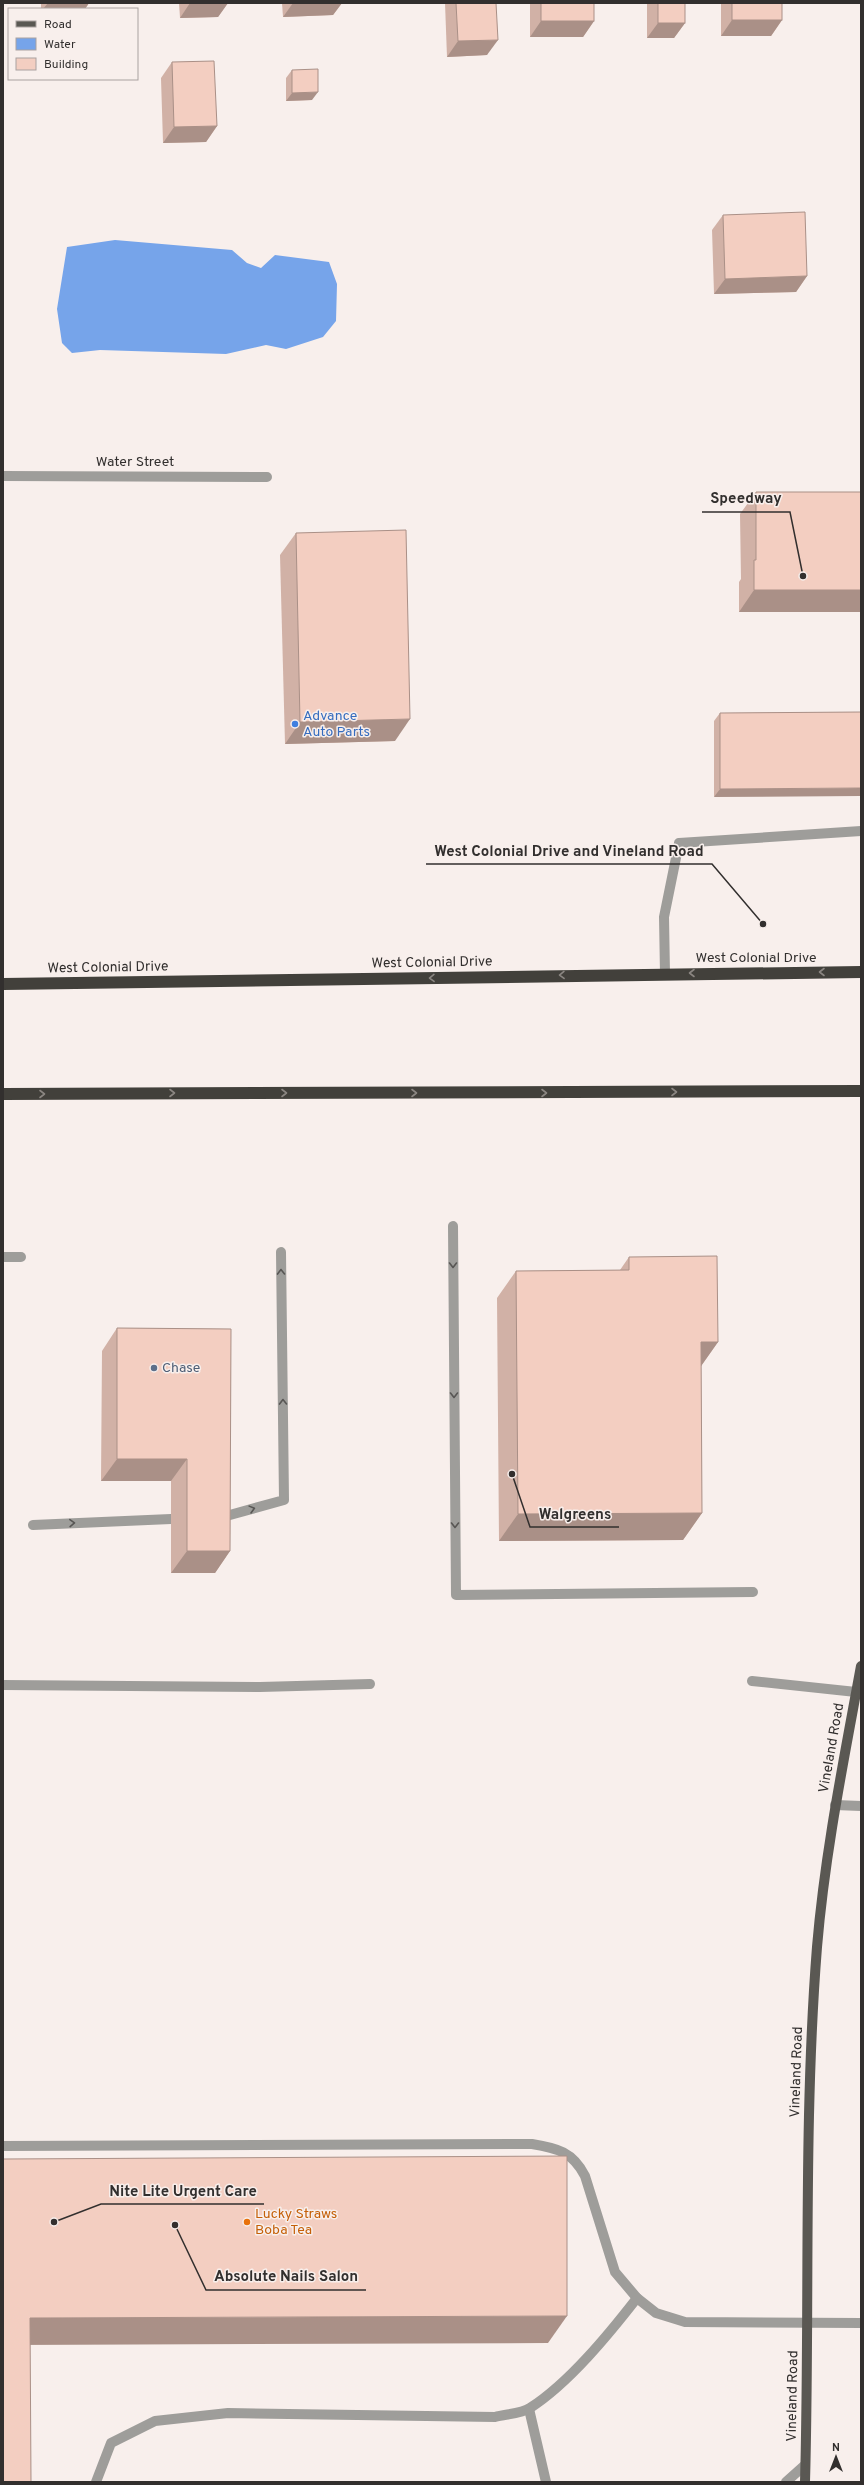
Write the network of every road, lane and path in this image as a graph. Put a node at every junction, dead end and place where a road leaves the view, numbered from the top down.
1 (3, 476) edge
2 (267, 477) dead end
3 (861, 831) edge
4 (861, 972) edge
5 (665, 974) junction
6 (3, 984) edge
7 (45, 984) junction
8 (3, 989) edge
9 (861, 1091) edge
10 (3, 1094) edge
11 (453, 1226) dead end
12 (281, 1252) dead end
13 (3, 1257) edge
14 (21, 1257) dead end
15 (171, 1519) dead end
16 (215, 1519) edge
17 (33, 1525) dead end
18 (753, 1592) dead end
19 (861, 1666) edge
20 (752, 1681) dead end
21 (370, 1684) dead end
22 (3, 1685) edge
23 (856, 1692) junction
24 (835, 1804) junction
25 (861, 1806) edge
26 (3, 2146) edge
27 (637, 2298) junction
28 (861, 2323) edge
29 (808, 2324) junction
30 (529, 2409) junction
31 (806, 2465) junction
32 (96, 2482) edge
33 (546, 2482) edge
34 (786, 2482) edge
35 (805, 2482) edge

1 - 2 street, Water Street
3 - 5 street
4 -> 5 highway, West Colonial Drive
5 -> 7 highway, West Colonial Drive
6 - 7 highway, West Colonial Drive
7 - 8 highway
10 -> 9 highway
11 -> 18 street
16 -> 12 street
13 - 14 street
17 -> 15 street
19 - 23 main road, Vineland Road
20 - 23 street
21 - 22 street
23 - 24 main road, Vineland Road
24 - 25 street
24 - 29 main road, Vineland Road
26 - 27 street
27 - 29 street
27 - 30 street
28 - 29 street
29 - 31 main road, Vineland Road
30 - 32 street
30 - 33 street
31 - 34 street
31 - 35 main road, Vineland Road

